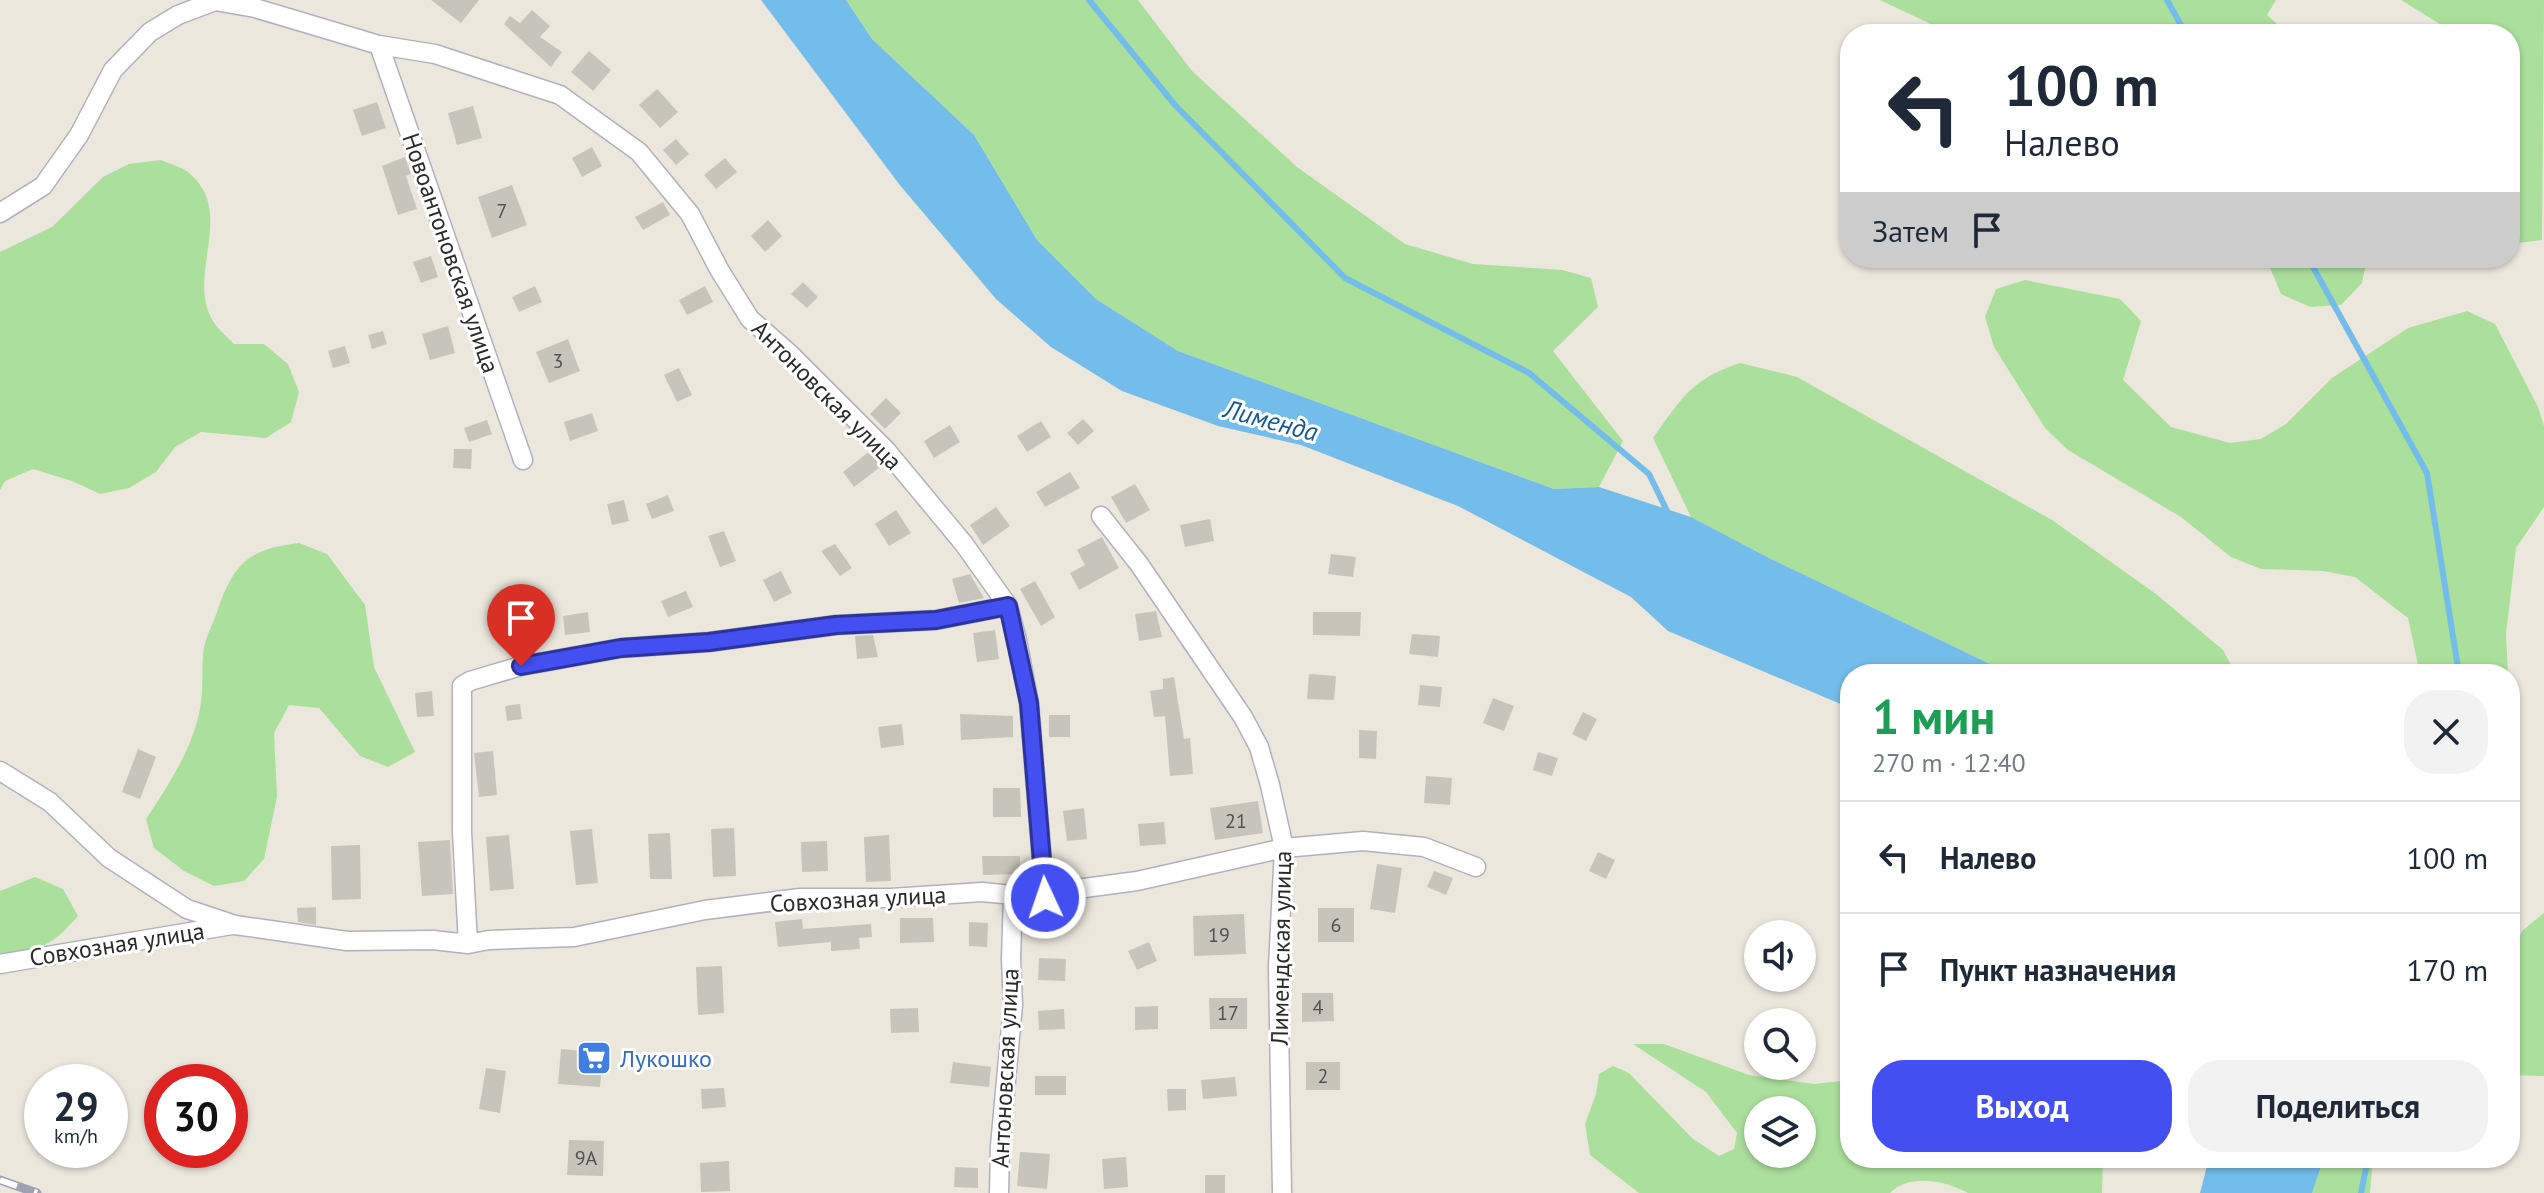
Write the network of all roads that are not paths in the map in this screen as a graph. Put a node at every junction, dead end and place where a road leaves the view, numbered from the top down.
1 (215, 0) edge
2 (379, 45) junction
3 (0, 213) edge
4 (523, 460) dead end
5 (1101, 516) dead end
6 (1008, 606) junction
7 (0, 771) edge
8 (1284, 848) junction
9 (1476, 867) dead end
10 (1013, 896) junction
11 (1045, 898) junction
12 (235, 925) junction
13 (468, 944) junction
14 (0, 964) edge
15 (999, 1193) edge
16 (1282, 1193) edge

1 - 2 street, Антоновская улица
1 - 3 street
2 - 4 street, Новоантоновская улица
2 - 6 street, Антоновская улица
5 - 8 street, Лимендская улица
6 - 11 street, Антоновская улица
6 - 13 street
7 - 12 street, Совхозная улица
8 - 9 street, Совхозная улица
8 - 11 street, Совхозная улица
8 - 16 street, Лимендская улица
10 - 11 street, Совхозная улица
10 - 13 street, Совхозная улица
10 - 15 street, Антоновская улица
12 - 13 street, Совхозная улица
12 - 14 street, Совхозная улица

